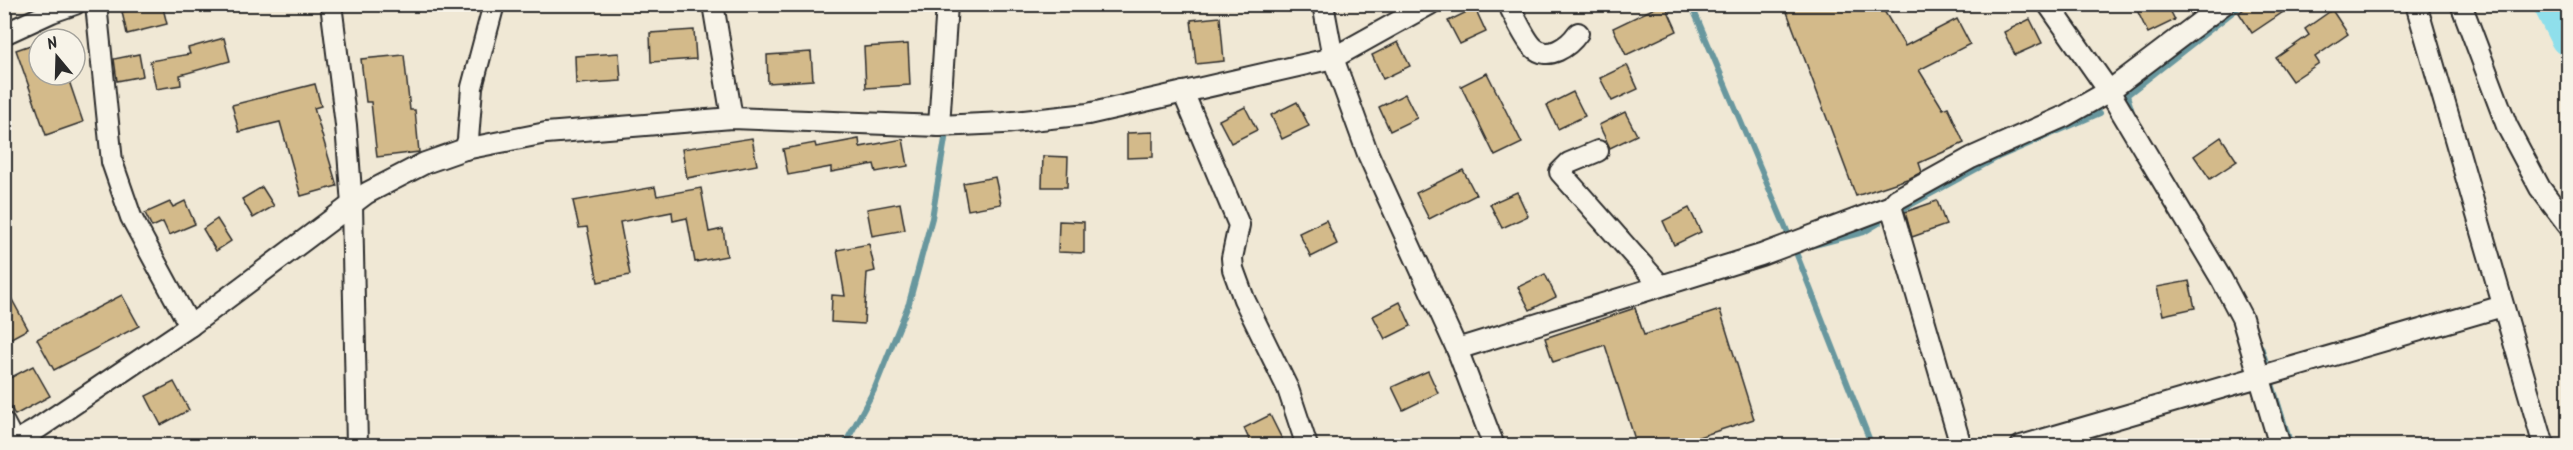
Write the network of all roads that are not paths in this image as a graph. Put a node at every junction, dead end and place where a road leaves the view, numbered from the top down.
1 (75, 4) edge
2 (96, 4) edge
3 (331, 4) edge
4 (494, 4) edge
5 (712, 4) edge
6 (947, 4) edge
7 (1323, 4) edge
8 (1430, 4) edge
9 (1508, 4) edge
10 (2048, 4) edge
11 (2224, 4) edge
12 (2416, 4) edge
13 (2460, 4) edge
14 (1578, 33) dead end
15 (4, 34) edge
16 (1333, 58) junction
17 (2109, 91) junction
18 (1183, 92) junction
19 (732, 118) junction
20 (939, 126) junction
21 (465, 149) junction
22 (1598, 151) dead end
23 (352, 205) junction
24 (1890, 206) junction
25 (2568, 225) edge
26 (1660, 285) junction
27 (2503, 306) junction
28 (190, 326) junction
29 (1457, 349) junction
30 (2259, 376) junction
31 (4, 423) edge
32 (13, 444) edge
33 (357, 446) edge
34 (1307, 446) edge
35 (1494, 446) edge
36 (1961, 446) edge
37 (2021, 446) edge
38 (2280, 446) edge
39 (2544, 446) edge

1 - 15 street
2 - 28 street
3 - 23 street
4 - 21 street
5 - 19 street
6 - 20 street
7 - 16 street
8 - 16 street
9 - 14 street
10 - 17 street
11 - 17 street
12 - 27 street
13 - 25 street
16 - 18 street
16 - 29 street
17 - 24 street
17 - 30 street
18 - 20 street
18 - 34 street
19 - 20 street
19 - 21 street
21 - 23 street
22 - 26 street
23 - 28 street
23 - 33 street
24 - 26 street
24 - 36 street
26 - 29 street
27 - 30 street
27 - 39 street
28 - 32 street
29 - 35 street
30 - 37 street
30 - 38 street
31 - 32 street

